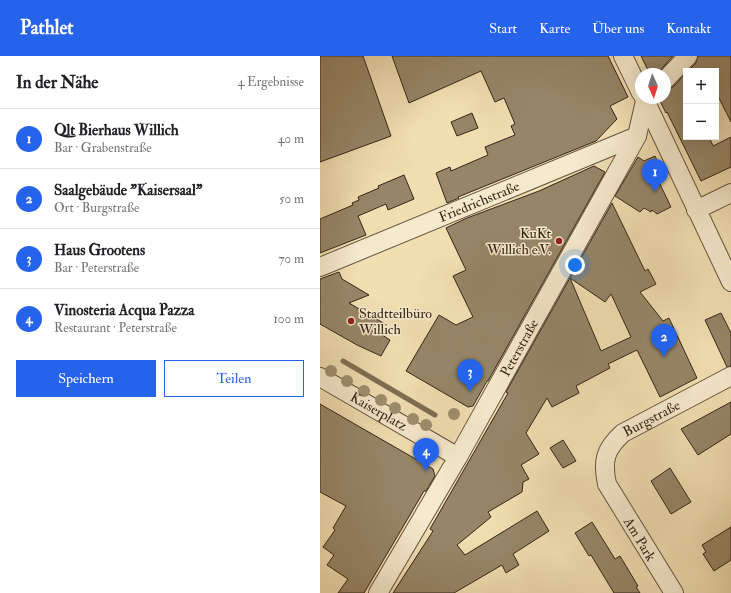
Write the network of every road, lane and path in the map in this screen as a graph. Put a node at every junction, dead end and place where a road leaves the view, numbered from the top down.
1 (623, 56) edge
2 (688, 56) edge
3 (671, 74) edge
4 (635, 79) edge
5 (643, 104) edge
6 (647, 104) edge
7 (637, 136) junction
8 (731, 193) edge
9 (696, 210) junction
10 (320, 267) edge
11 (731, 282) edge
12 (731, 376) edge
13 (320, 377) edge
14 (458, 457) junction
15 (607, 484) joint
16 (378, 593) edge
17 (674, 593) edge

1 - 4 street
2 - 3 street
5 - 7 street, Peterstraße
6 - 9 street
7 - 10 street, Friedrichstraße
7 - 14 street, Peterstraße
8 - 9 street
9 - 11 street
12 - 15 street, Burgstraße
13 - 14 street, Kaiserplatz
14 - 16 street, Peterstraße
15 - 17 street, Am Park

